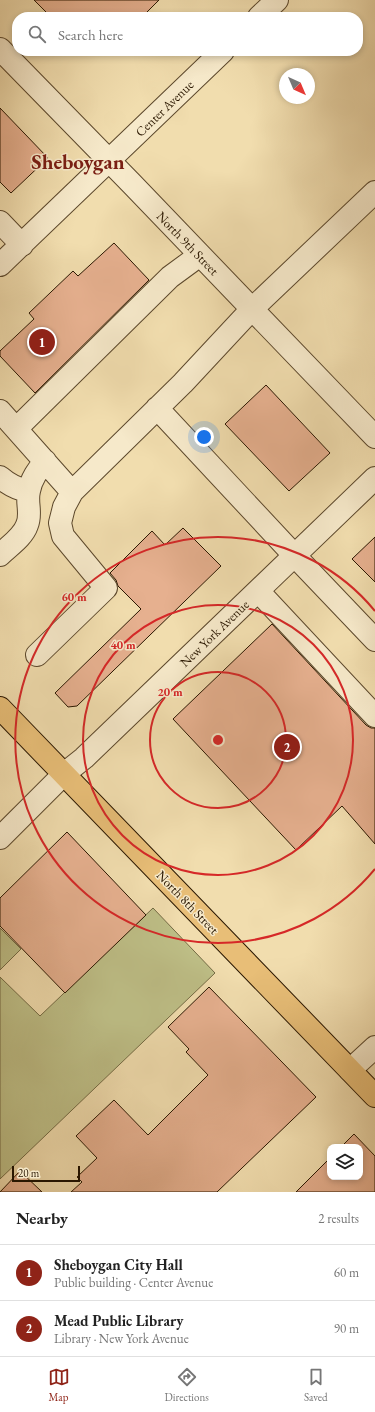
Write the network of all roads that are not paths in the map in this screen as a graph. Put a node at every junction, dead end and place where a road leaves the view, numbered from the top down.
1 (277, 0) edge
2 (264, 12) edge
3 (0, 49) edge
4 (218, 56) edge
5 (109, 160) junction
6 (375, 192) edge
7 (0, 222) edge
8 (22, 245) junction
9 (200, 255) junction
10 (0, 266) edge
11 (252, 310) junction
12 (157, 408) junction
13 (0, 411) edge
14 (16, 428) junction
15 (375, 437) edge
16 (45, 461) junction
17 (0, 477) edge
18 (375, 478) edge
19 (28, 491) junction
20 (72, 492) junction
21 (0, 555) edge
22 (294, 556) junction
23 (258, 591) junction
24 (375, 640) edge
25 (37, 655) dead end
26 (0, 708) edge
27 (375, 716) edge
28 (64, 774) junction
29 (0, 838) edge
30 (375, 1046) edge
31 (350, 1070) junction
32 (375, 1096) edge

1 - 2 street
3 - 5 street, North 9th Street
4 - 5 street, Center Avenue
5 - 8 street, Center Avenue
5 - 9 street, North 9th Street
6 - 11 street
7 - 8 street
8 - 10 street, Center Avenue
9 - 11 street, North 9th Street
9 - 14 street
11 - 12 street
11 - 15 street, North 9th Street
12 - 20 street
12 - 22 street
13 - 14 street
14 - 16 street
16 - 19 street
16 - 20 street
17 - 19 street
18 - 22 street, New York Avenue
19 - 21 street
20 - 25 street
22 - 23 street, New York Avenue
22 - 24 street
23 - 27 street
23 - 28 street, New York Avenue
26 - 28 main road, North 8th Street
28 - 29 street, New York Avenue
28 - 31 main road, North 8th Street
30 - 31 street
31 - 32 main road, North 8th Street

